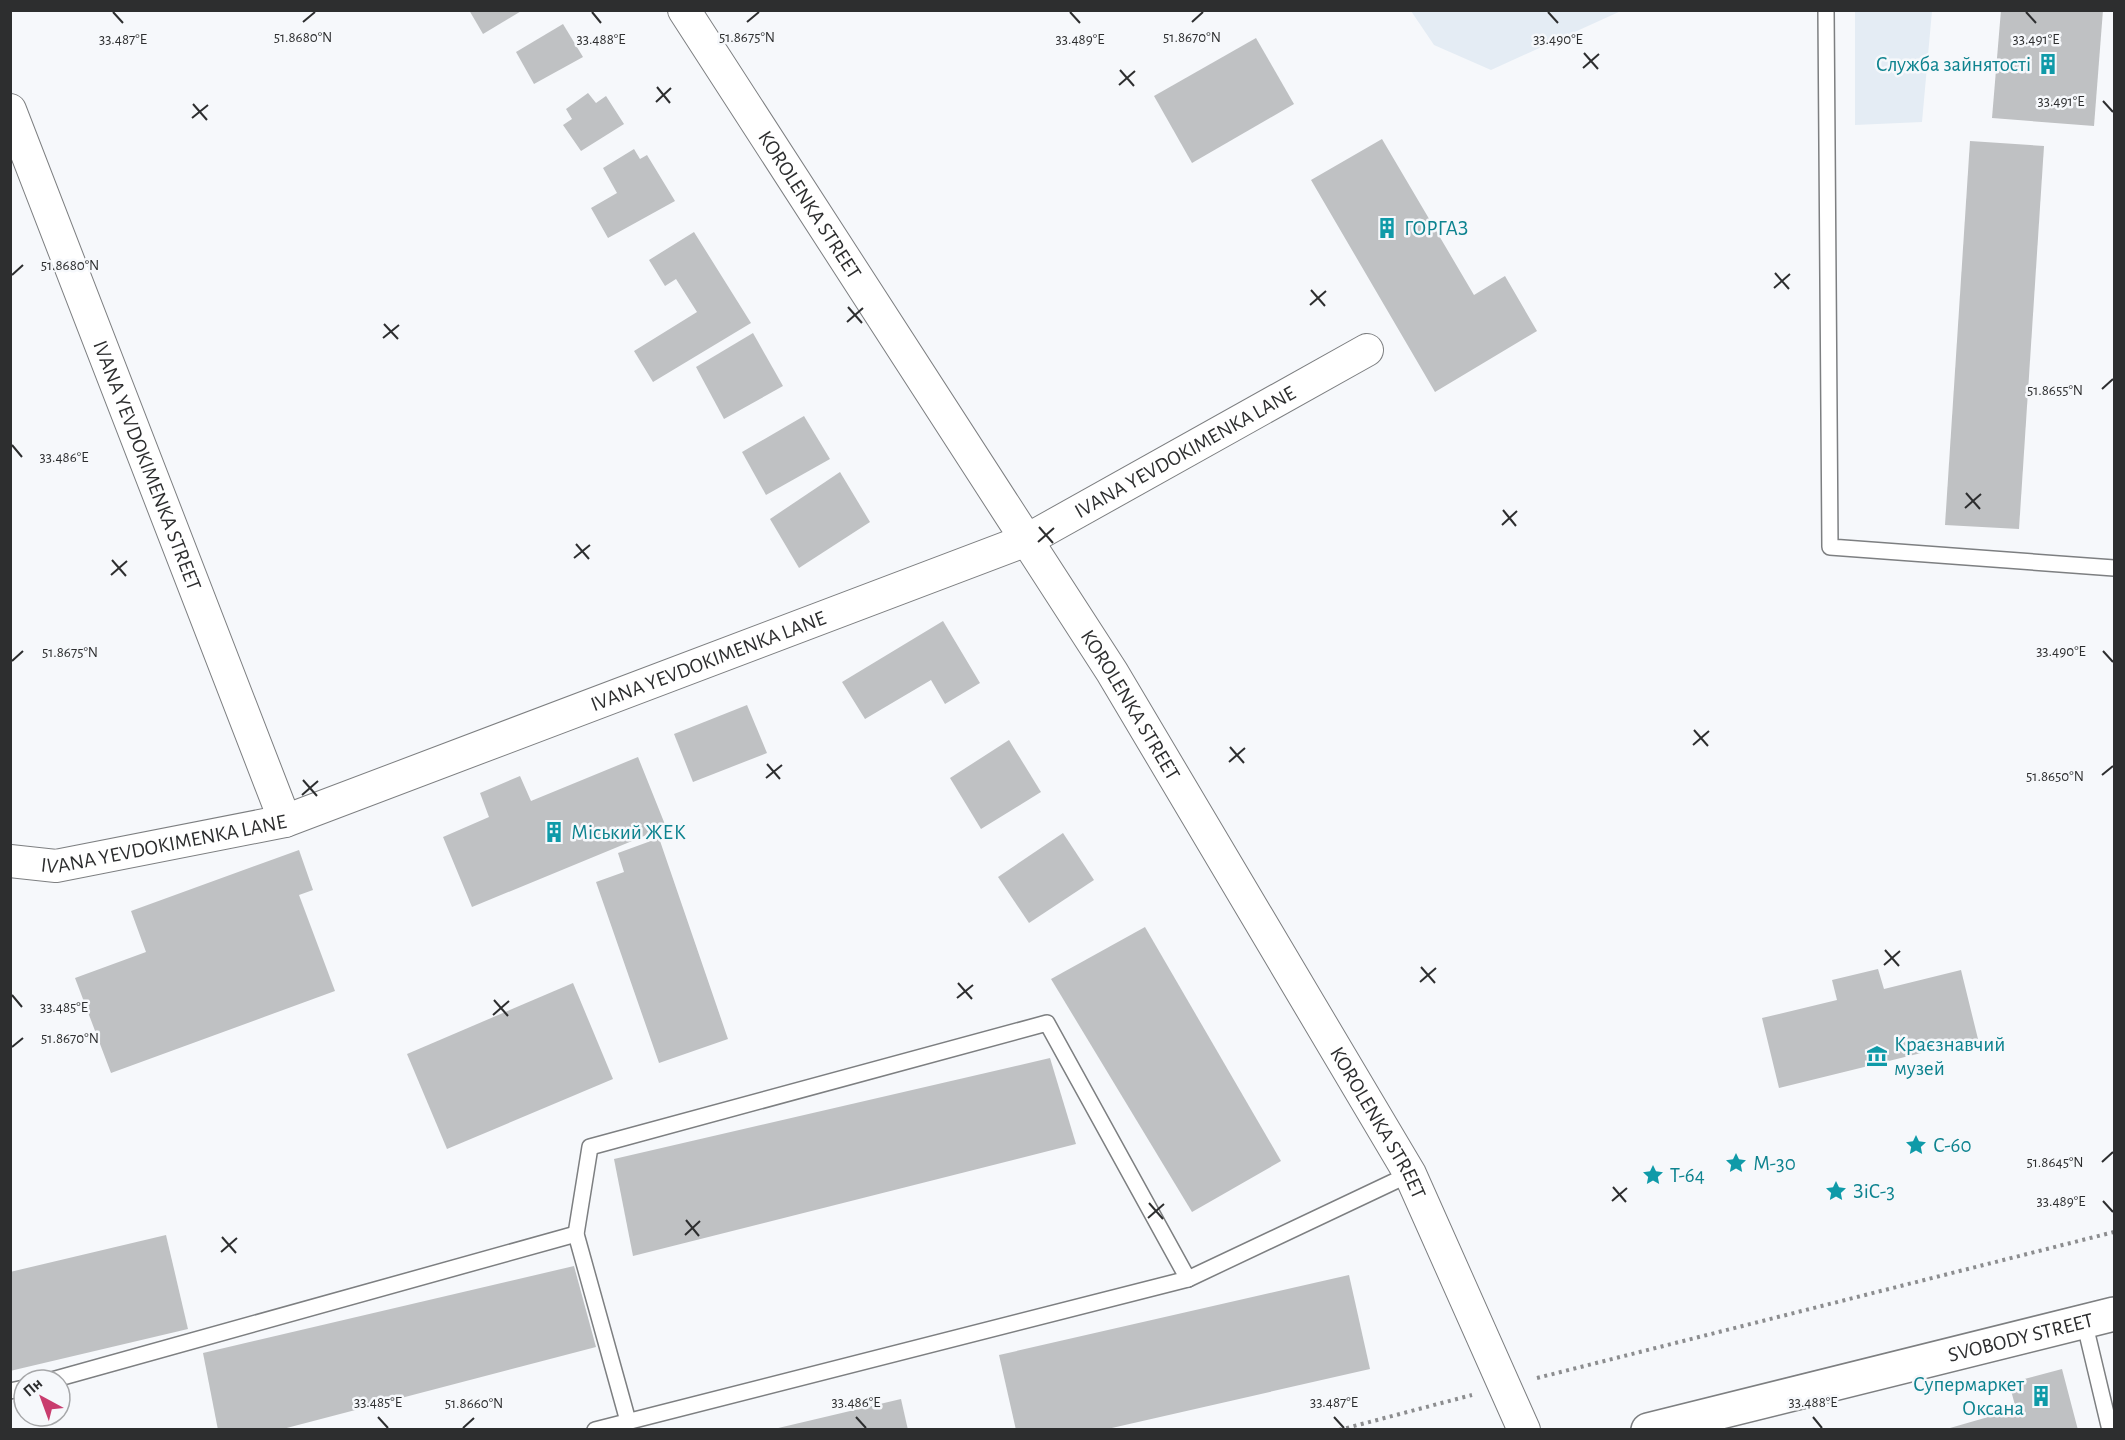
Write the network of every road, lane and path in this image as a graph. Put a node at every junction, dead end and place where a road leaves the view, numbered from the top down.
1 (684, 10) edge
2 (1826, 10) edge
3 (10, 110) edge
4 (1367, 350) dead end
5 (1027, 540) junction
6 (2115, 568) edge
7 (285, 821) junction
8 (10, 861) edge
9 (1410, 1174) junction
10 (2115, 1233) edge
11 (576, 1234) junction
12 (1188, 1279) junction
13 (2099, 1318) edge
14 (72, 1374) edge
15 (1504, 1387) junction
16 (1727, 1420) edge
17 (628, 1421) junction
18 (595, 1430) edge
19 (1339, 1430) edge
20 (1524, 1430) edge
21 (1648, 1430) edge
22 (2110, 1430) edge

1 - 5 street, KOROLENKA STREET
2 - 6 lane
3 - 7 street, IVANA YEVDOKIMENKA STREET
4 - 5 street, IVANA YEVDOKIMENKA LANE
5 - 7 street, IVANA YEVDOKIMENKA LANE
5 - 9 street, KOROLENKA STREET
7 - 8 street, IVANA YEVDOKIMENKA LANE
9 - 12 lane
9 - 15 street, KOROLENKA STREET
10 - 15 path
11 - 12 lane
11 - 14 lane
11 - 17 lane
12 - 17 lane
13 - 16 main road, SVOBODY STREET
13 - 22 lane
15 - 19 path
15 - 20 street, KOROLENKA STREET
16 - 21 main road, SVOBODY STREET
17 - 18 lane

